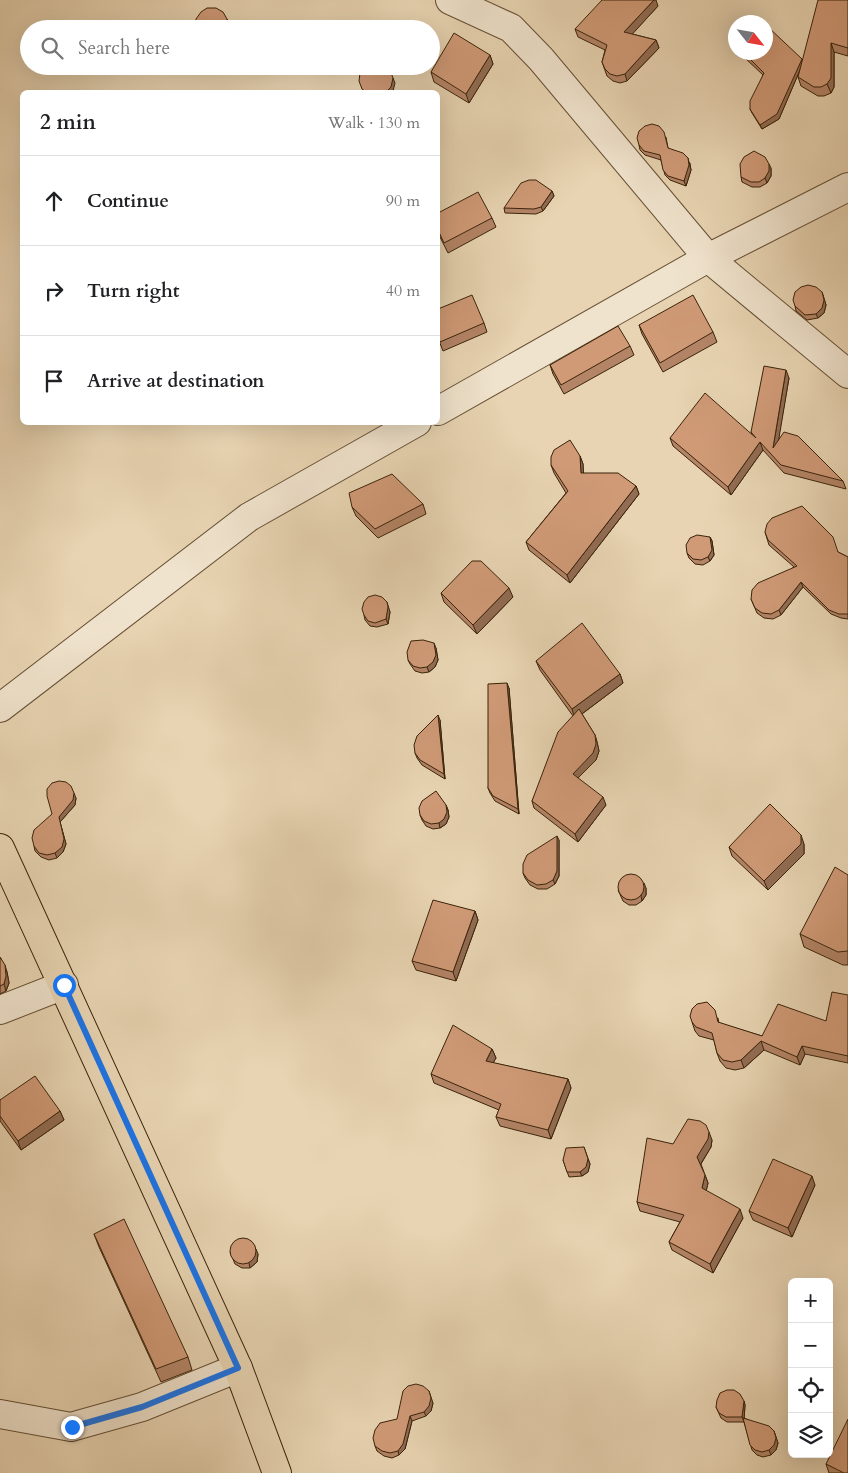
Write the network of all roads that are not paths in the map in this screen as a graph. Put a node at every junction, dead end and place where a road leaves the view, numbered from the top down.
1 (450, 0) edge
2 (848, 187) edge
3 (708, 258) junction
4 (848, 374) edge
5 (440, 410) edge
6 (412, 425) edge
7 (0, 708) edge
8 (0, 848) edge
9 (64, 985) junction
10 (0, 1010) edge
11 (238, 1368) junction
12 (0, 1414) edge
13 (277, 1473) edge

1 - 3 street
2 - 3 street
3 - 4 street
3 - 5 street
6 - 7 street
8 - 9 main road
9 - 10 street
9 - 11 main road
11 - 12 street
11 - 13 main road

